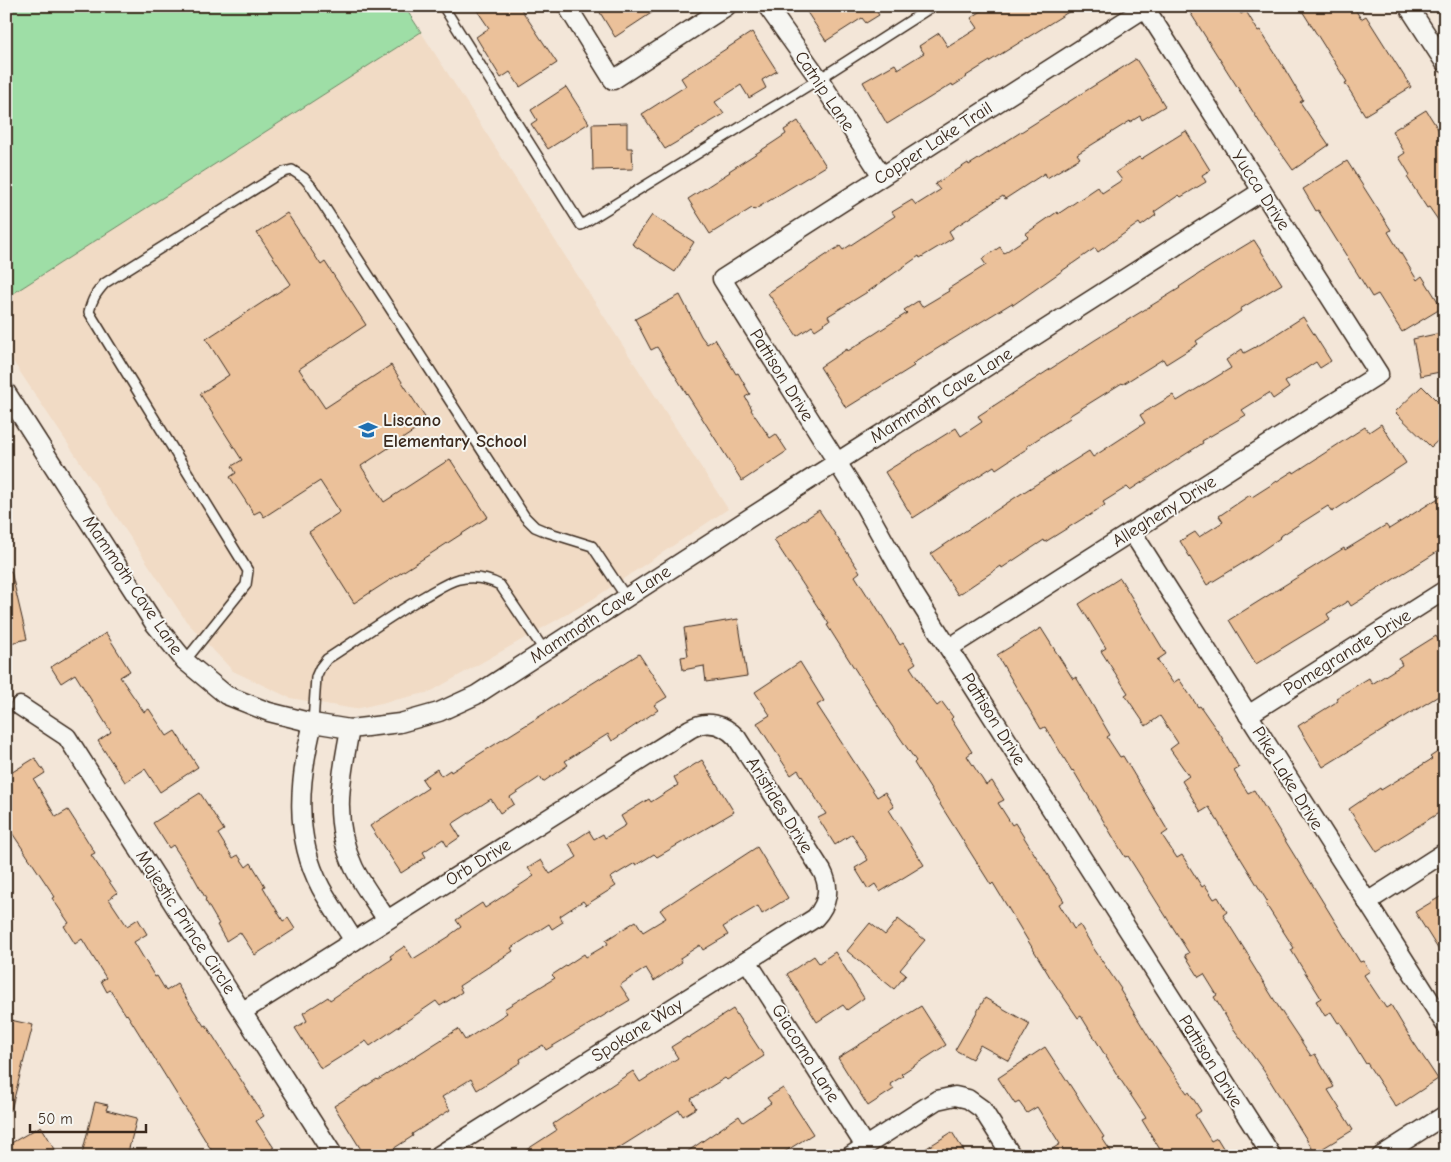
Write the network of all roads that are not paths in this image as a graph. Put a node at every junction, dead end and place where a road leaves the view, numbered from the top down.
1 (443, 6) edge
2 (567, 6) edge
3 (727, 6) edge
4 (767, 6) edge
5 (933, 6) edge
6 (1408, 6) edge
7 (1145, 7) edge
8 (1445, 63) edge
9 (819, 79) junction
10 (882, 176) junction
11 (1262, 191) junction
12 (722, 279) joint
13 (1379, 374) joint
14 (6, 392) edge
15 (836, 462) junction
16 (1132, 532) junction
17 (1445, 590) edge
18 (626, 597) junction
19 (949, 648) junction
20 (544, 650) junction
21 (185, 661) junction
22 (20, 706) dead end
23 (1248, 715) junction
24 (313, 723) junction
25 (716, 724) joint
26 (350, 729) junction
27 (1445, 852) edge
28 (827, 897) joint
29 (1367, 902) junction
30 (387, 920) junction
31 (354, 941) junction
32 (747, 960) junction
33 (242, 1011) junction
34 (1445, 1024) edge
35 (1445, 1115) edge
36 (857, 1151) edge
37 (1389, 1154) edge
38 (334, 1156) edge
39 (438, 1156) edge
40 (1012, 1156) edge
41 (1272, 1156) edge

1 - 9 lane
2 - 3 street
4 - 9 street, Catnip Lane
5 - 9 lane
6 - 8 street
7 - 10 street, Copper Lake Trail
7 - 11 street, Yucca Drive
9 - 10 street, Catnip Lane
10 - 12 street, Copper Lake Trail
11 - 13 street, Yucca Drive
11 - 15 street, Mammoth Cave Lane
12 - 15 street, Pattison Drive
13 - 16 street, Allegheny Drive
14 - 21 street, Mammoth Cave Lane
15 - 18 street, Mammoth Cave Lane
15 - 19 street, Pattison Drive
16 - 19 street, Allegheny Drive
16 - 23 street, Pike Lake Drive
17 - 23 street, Pomegranate Drive
18 - 20 street, Mammoth Cave Lane
18 - 21 lane
19 - 41 street, Pattison Drive
20 - 24 lane
20 - 26 street, Mammoth Cave Lane
21 - 24 street, Mammoth Cave Lane
22 - 33 street, Majestic Prince Circle
23 - 29 street, Pike Lake Drive
24 - 26 street, Mammoth Cave Lane
24 - 31 street
25 - 28 street, Aristides Drive
25 - 30 street, Orb Drive
26 - 30 street
27 - 29 street
28 - 32 street, Spokane Way
29 - 34 street, Pike Lake Drive
30 - 31 street, Orb Drive
31 - 33 street, Orb Drive
32 - 36 street, Giacomo Lane
32 - 39 street, Spokane Way
33 - 38 street, Majestic Prince Circle
35 - 37 street
36 - 40 street

